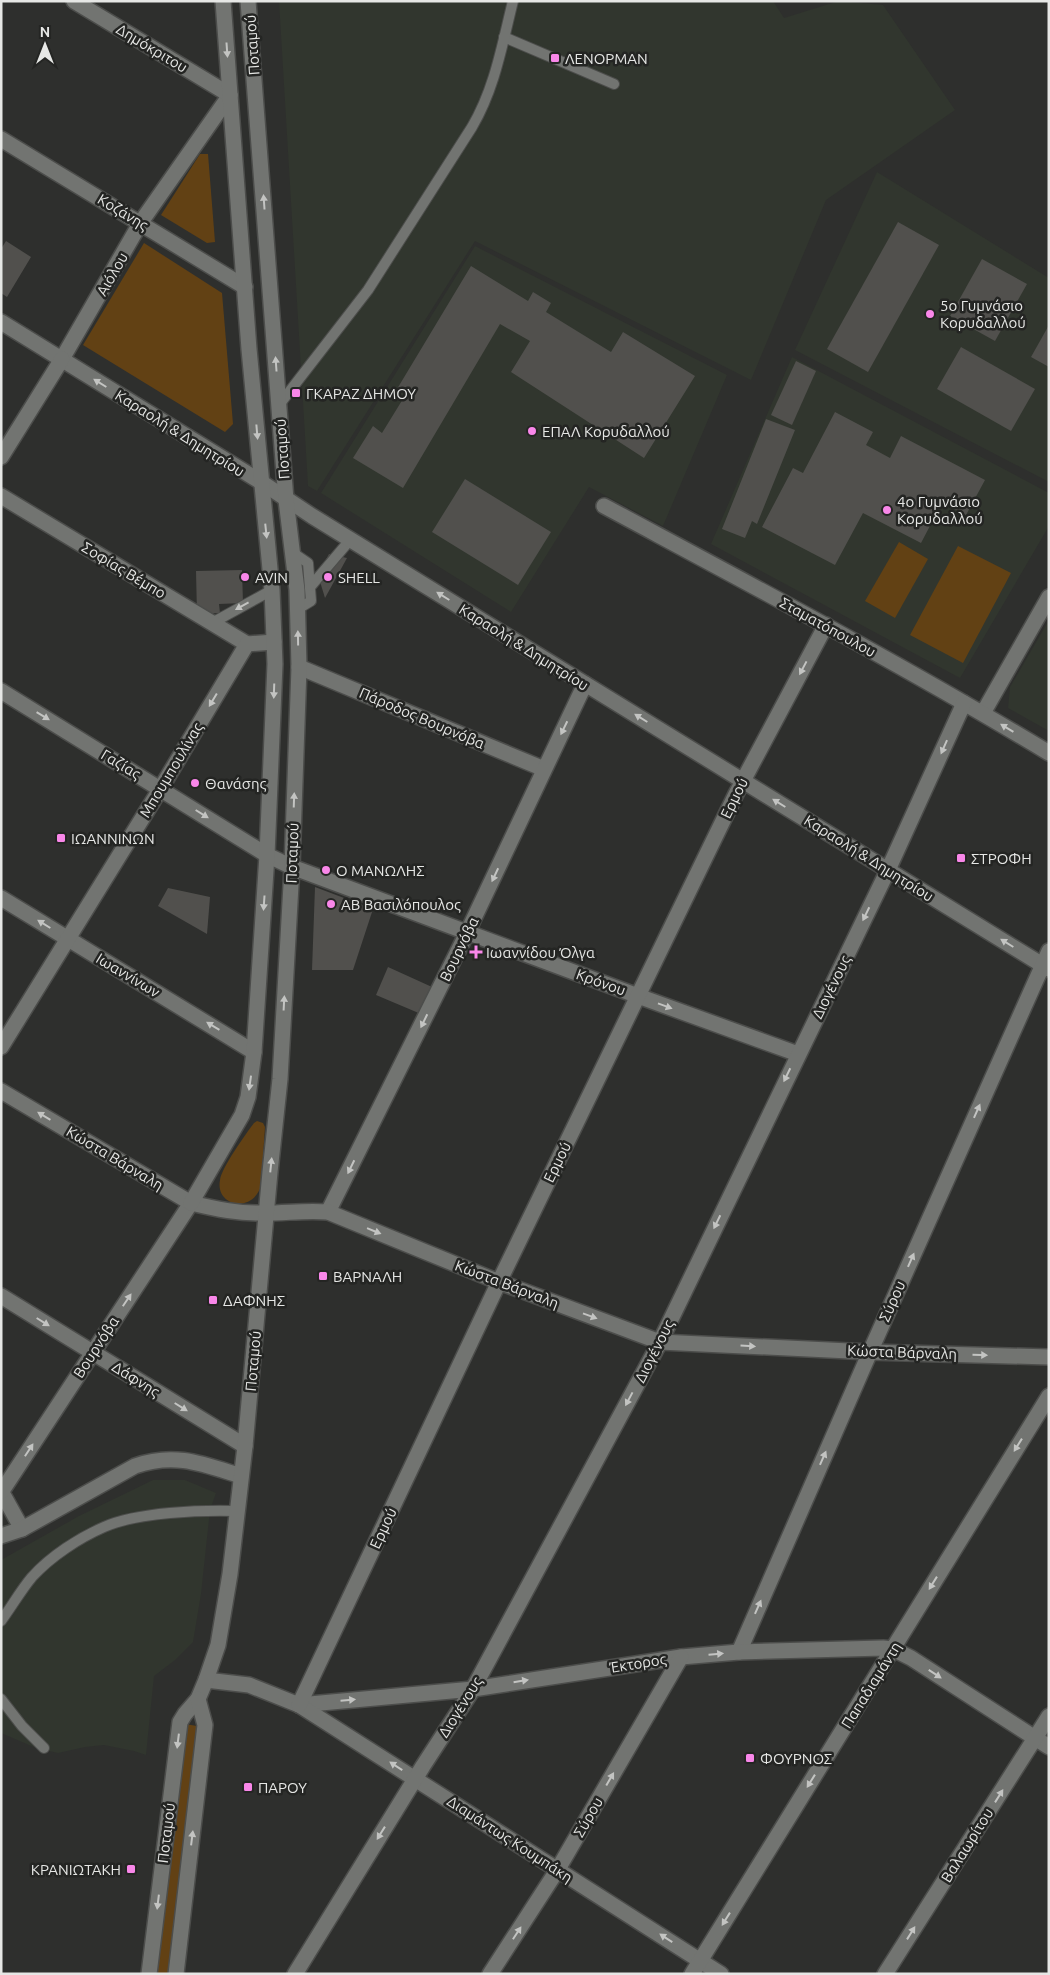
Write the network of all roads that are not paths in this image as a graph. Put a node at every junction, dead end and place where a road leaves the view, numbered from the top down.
1 (223, 1) edge
2 (248, 1) edge
3 (513, 1) edge
4 (83, 4) edge
5 (504, 37) junction
6 (614, 84) dead end
7 (230, 95) junction
8 (1, 139) edge
9 (141, 222) junction
10 (245, 287) junction
11 (1, 322) edge
12 (62, 359) junction
13 (279, 405) junction
14 (1, 457) edge
15 (261, 482) junction
16 (1, 496) edge
17 (286, 500) junction
18 (604, 506) dead end
19 (350, 540) junction
20 (292, 552) junction
21 (310, 586) junction
22 (272, 590) junction
23 (1049, 597) edge
24 (298, 609) junction
25 (212, 623) junction
26 (826, 625) junction
27 (274, 642) junction
28 (247, 644) junction
29 (299, 667) junction
30 (585, 684) junction
31 (1, 691) edge
32 (964, 703) junction
33 (983, 713) junction
34 (1049, 753) edge
35 (544, 769) junction
36 (743, 781) junction
37 (161, 788) junction
38 (267, 855) junction
39 (292, 866) junction
40 (888, 870) junction
41 (1, 898) edge
42 (467, 933) junction
43 (68, 939) junction
44 (1046, 961) edge
45 (638, 996) junction
46 (1, 1047) edge
47 (254, 1052) junction
48 (798, 1054) junction
49 (1, 1091) edge
50 (191, 1203) junction
51 (328, 1212) junction
52 (266, 1213) junction
53 (499, 1282) junction
54 (1, 1296) edge
55 (660, 1342) junction
56 (92, 1352) junction
57 (870, 1352) junction
58 (1049, 1357) edge
59 (1047, 1402) edge
60 (245, 1446) junction
61 (241, 1476) junction
62 (2, 1491) edge
63 (237, 1511) junction
64 (22, 1529) junction
65 (1, 1536) edge
66 (1, 1621) edge
67 (893, 1649) junction
68 (739, 1652) junction
69 (681, 1657) junction
70 (206, 1680) junction
71 (473, 1689) junction
72 (1, 1699) edge
73 (198, 1699) junction
74 (299, 1705) junction
75 (1049, 1716) edge
76 (1035, 1738) junction
77 (1049, 1746) edge
78 (44, 1748) dead end
79 (415, 1778) junction
80 (558, 1869) junction
81 (700, 1960) junction
82 (148, 1974) edge
83 (176, 1974) edge
84 (295, 1974) edge
85 (490, 1974) edge
86 (692, 1974) edge
87 (722, 1974) edge
88 (885, 1974) edge

1 -> 7 street, Ποταμού
13 -> 2 street, Ποταμού
3 - 5 lane
4 - 7 street, Δημόκριτου
5 - 6 lane
5 - 13 lane
7 - 9 street, Αιόλου
7 - 10 street, Ποταμού
8 - 9 street, Κοζάνης
9 - 10 street, Κοζάνης
9 - 12 street, Αιόλου
10 -> 15 street, Ποταμού
11 - 12 street, Καραολή & Δημητρίου
12 - 14 street, Αιόλου
15 -> 12 street, Καραολή & Δημητρίου
13 - 17 street, Ποταμού
15 - 17 street, Καραολή & Δημητρίου
15 -> 22 street, Ποταμού
16 - 25 street, Σοφίας Βέμπο
17 - 19 street, Καραολή & Δημητρίου
17 - 20 street, Ποταμού
18 - 26 street, Σταματόπουλου
19 - 21 lane
30 -> 19 street, Καραολή & Δημητρίου
20 - 21 lane
20 - 24 street, Ποταμού
21 - 24 lane
22 -> 25 lane
22 - 27 street, Ποταμού
23 - 33 street
29 -> 24 street, Ποταμού
25 - 28 street, Σοφίας Βέμπο
26 - 32 street, Σταματόπουλου
26 -> 36 street, Ερμού
27 - 28 street
27 -> 38 street, Ποταμού
28 -> 37 street, Μπουμπουλίνας
29 - 35 street, Πάροδος Βουρνόβα
39 -> 29 street, Ποταμού
30 -> 35 street, Βουρνόβα
36 -> 30 street, Καραολή & Δημητρίου
31 -> 37 street, Γαζίας
32 - 33 street, Σταματόπουλου
32 -> 40 street, Διογένους
34 -> 33 street, Σταματόπουλου
35 -> 42 street, Βουρνόβα
40 -> 36 street, Καραολή & Δημητρίου
36 - 45 street, Ερμού
37 -> 38 street, Γαζίας
37 - 43 street, Μπουμπουλίνας
38 - 39 street, Γαζίας
38 -> 47 street, Ποταμού
39 - 42 street, Κρόνου
52 -> 39 street, Ποταμού
44 -> 40 street, Καραολή & Δημητρίου
40 -> 48 street, Διογένους
43 -> 41 street, Ιωαννίνων
42 - 45 street, Κρόνου
42 -> 51 street, Βουρνόβα
43 - 46 street, Μπουμπουλίνας
47 -> 43 street, Ιωαννίνων
57 -> 44 street, Σύρου
45 -> 48 street, Κρόνου
45 - 53 street, Ερμού
47 -> 50 street, Ποταμού
48 -> 55 street, Διογένους
50 -> 49 street, Κώστα Βάρναλη
50 - 52 street, Κώστα Βάρναλη
56 -> 50 street, Βουρνόβα
51 - 52 street, Κώστα Βάρναλη
51 -> 53 street, Κώστα Βάρναλη
52 - 60 street, Ποταμού
53 -> 55 street, Κώστα Βάρναλη
53 - 74 street, Ερμού
54 -> 56 street, Δάφνης
55 -> 57 street, Κώστα Βάρναλη
55 -> 71 street, Διογένους
56 -> 60 street, Δάφνης
62 -> 56 street, Βουρνόβα
57 -> 58 street, Κώστα Βάρναλη
68 -> 57 street, Σύρου
59 -> 67 street, Παπαδιαμάντη
60 - 61 street, Ποταμού
61 - 63 street, Ποταμού
61 - 64 street
62 - 64 street
63 - 66 lane
63 - 70 street, Ποταμού
64 - 65 street
67 - 68 street, Έκτορος
67 -> 76 street, Έκτορος
67 -> 81 street, Παπαδιαμάντη
69 -> 68 street, Έκτορος
71 -> 69 street, Έκτορος
80 -> 69 street, Σύρου
70 - 73 street, Ποταμού
70 - 74 street, Έκτορος
74 -> 71 street, Έκτορος
71 - 79 street, Διογένους
72 - 78 lane
73 -> 82 street, Ποταμού
83 -> 73 street, Ποταμού
79 -> 74 street, Διαμάντως Κουμπάκη
75 - 76 street, Βαλαωρίτου
76 - 77 street, Έκτορος
88 -> 76 street, Βαλαωρίτου
79 - 80 street, Διαμάντως Κουμπάκη
79 -> 84 street, Διογένους
81 -> 80 street, Διαμάντως Κουμπάκη
85 -> 80 street, Σύρου
81 - 86 street, Παπαδιαμάντη
81 - 87 street, Διαμάντως Κουμπάκη

